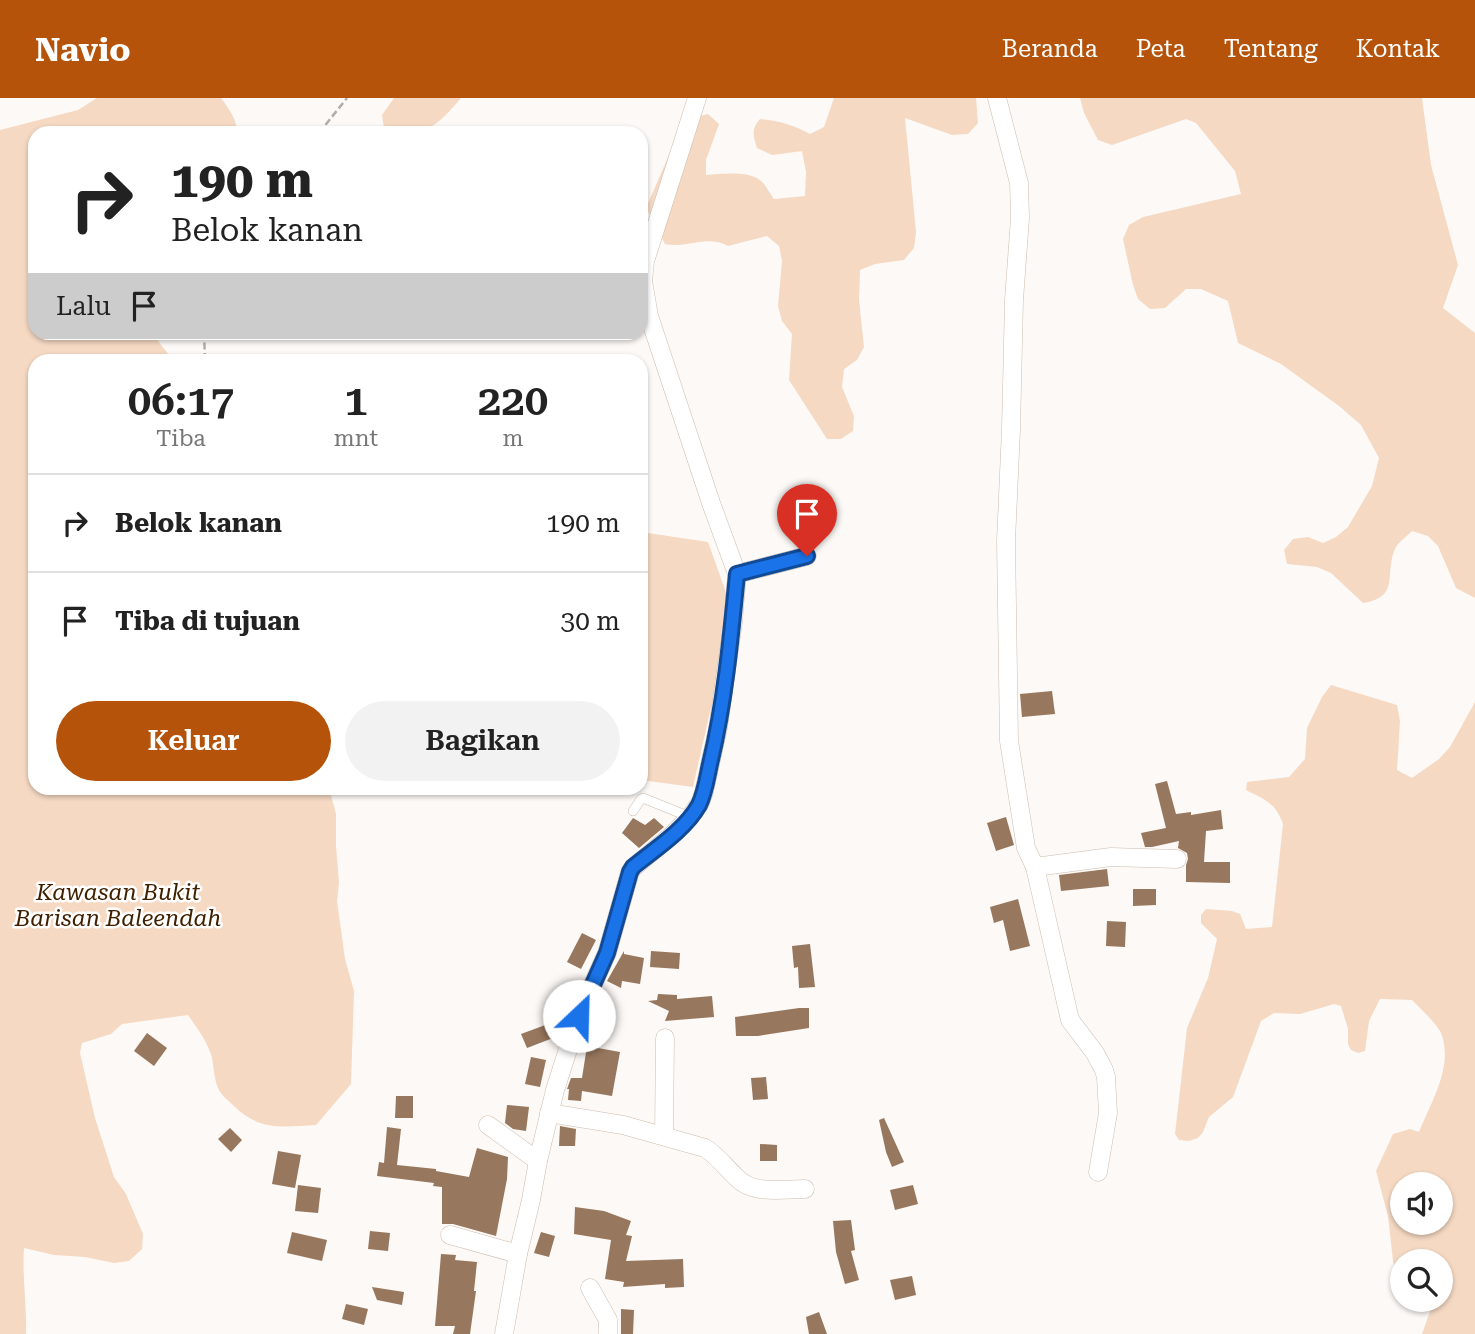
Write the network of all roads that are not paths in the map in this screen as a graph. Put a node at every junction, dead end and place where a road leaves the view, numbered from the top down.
1 (697, 98) edge
2 (997, 98) edge
3 (648, 252) edge
4 (648, 310) edge
5 (807, 556) dead end
6 (737, 574) junction
7 (633, 811) dead end
8 (690, 817) junction
9 (1177, 859) dead end
10 (1035, 867) junction
11 (665, 1038) dead end
12 (549, 1114) junction
13 (488, 1125) dead end
14 (664, 1136) junction
15 (538, 1161) junction
16 (1098, 1172) dead end
17 (805, 1189) dead end
18 (450, 1235) dead end
19 (517, 1254) junction
20 (590, 1288) dead end
21 (504, 1334) edge
22 (608, 1334) edge

1 - 3 street
2 - 10 street
4 - 6 street
5 - 6 street
6 - 8 street
7 - 8 lane
8 - 12 street
9 - 10 street
10 - 16 street
11 - 14 street
12 - 14 street
12 - 15 street
13 - 15 street
14 - 17 street
15 - 19 street
18 - 19 street
19 - 21 street
20 - 22 street

